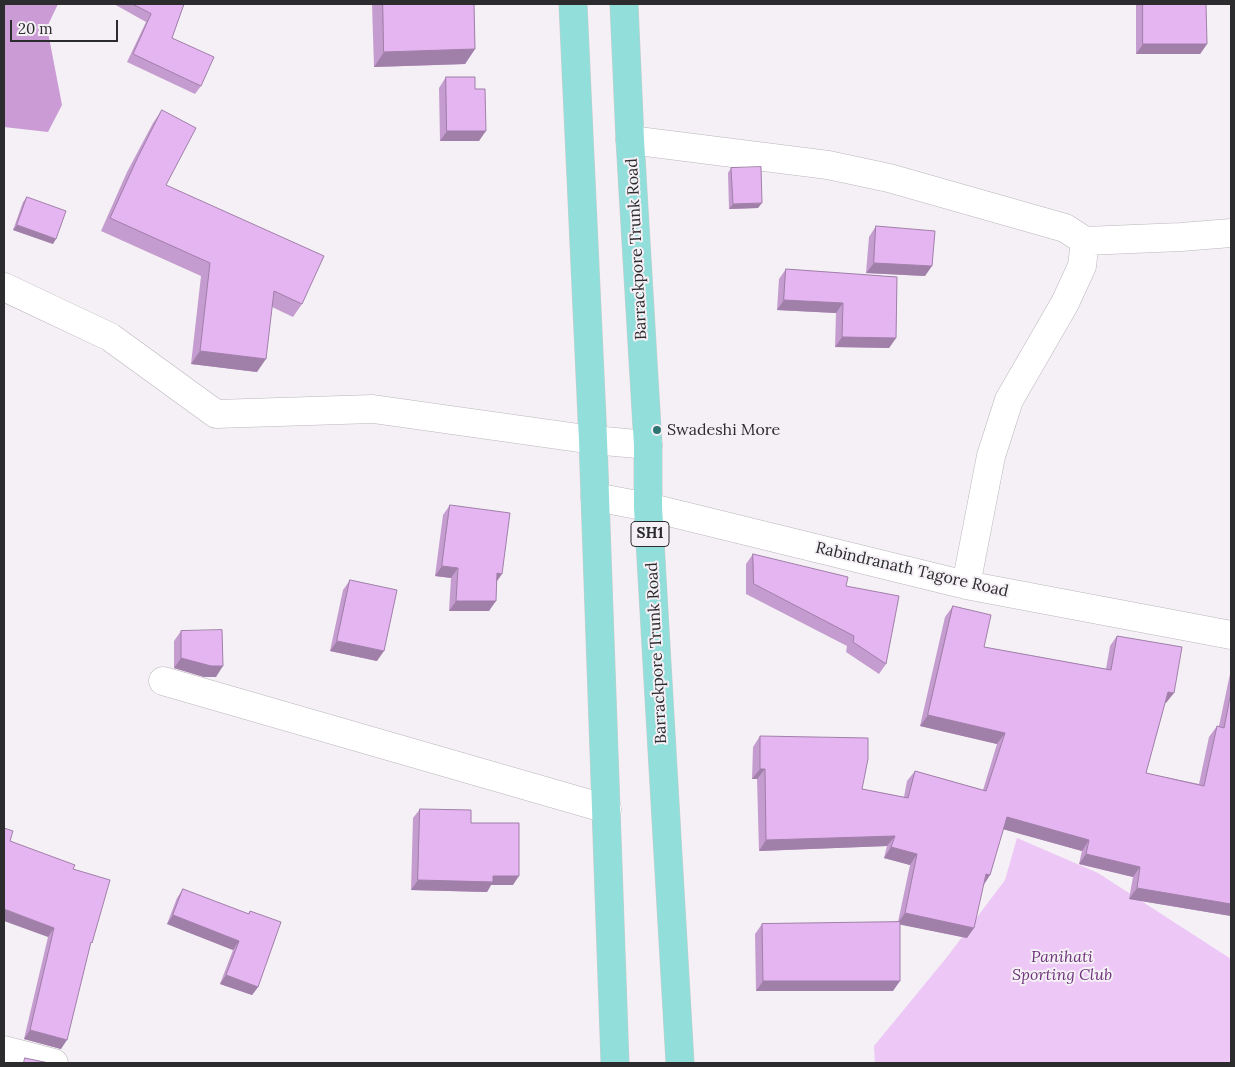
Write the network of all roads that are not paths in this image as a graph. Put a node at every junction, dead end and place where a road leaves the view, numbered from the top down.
1 (572, 4) edge
2 (624, 4) edge
3 (630, 140) junction
4 (1231, 233) edge
5 (1085, 241) junction
6 (4, 287) edge
7 (593, 440) junction
8 (648, 445) junction
9 (595, 497) junction
10 (648, 507) junction
11 (966, 585) junction
12 (1231, 635) edge
13 (163, 681) dead end
14 (607, 809) junction
15 (4, 1050) edge
16 (54, 1063) edge
17 (615, 1063) edge
18 (680, 1063) edge

1 - 7 main road
2 - 3 main road, Barrackpore Trunk Road / SH1
3 - 5 street
3 - 8 main road, Barrackpore Trunk Road / SH1
4 - 5 street
5 - 11 street
6 - 7 street
7 - 8 street
7 - 9 main road
8 - 10 main road, Barrackpore Trunk Road / SH1
9 - 10 street, Rabindranath Tagore Road
9 - 14 main road
10 - 11 street, Rabindranath Tagore Road
10 - 18 main road, Barrackpore Trunk Road / SH1
11 - 12 street, Rabindranath Tagore Road
13 - 14 street
14 - 17 main road
15 - 16 street

